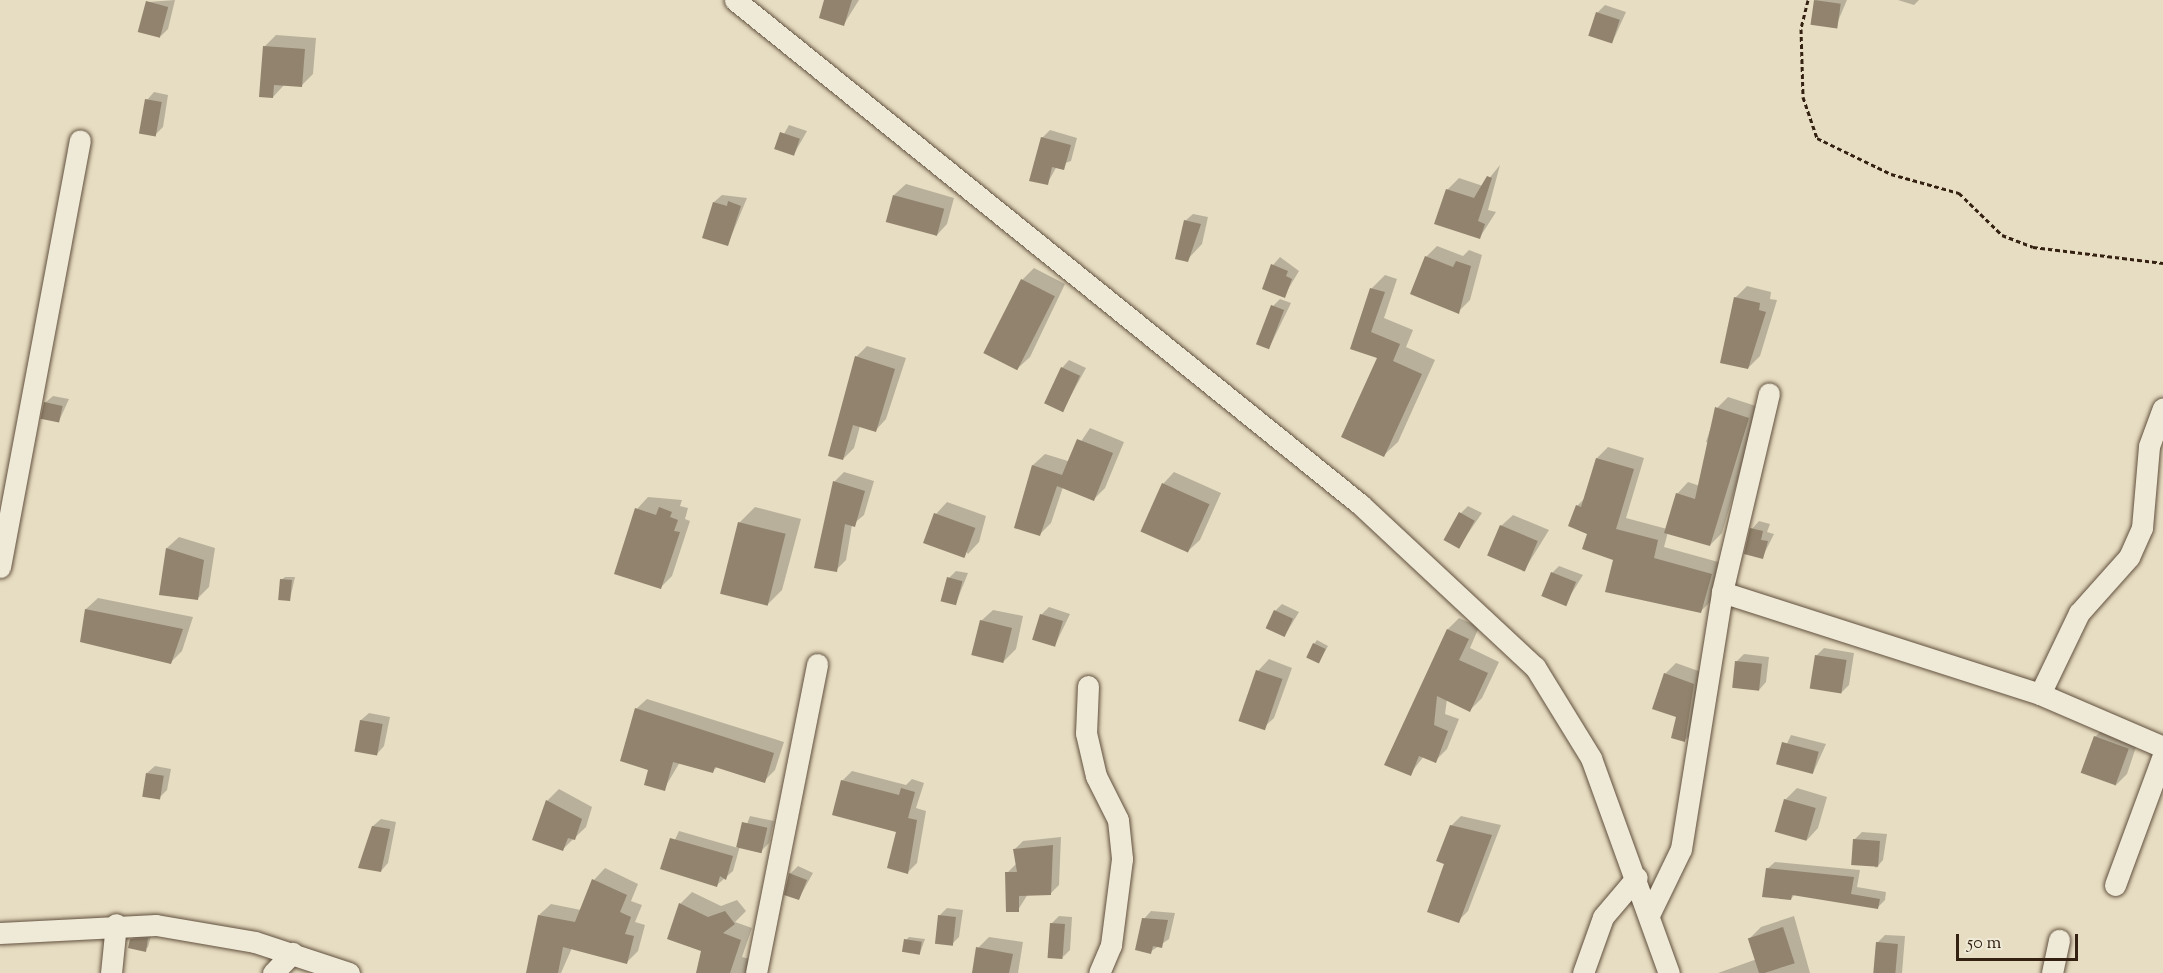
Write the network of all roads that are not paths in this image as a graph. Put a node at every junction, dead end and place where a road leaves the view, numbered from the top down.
1 (735, 0) edge
2 (80, 140) dead end
3 (1769, 393) dead end
4 (2163, 408) edge
5 (0, 567) edge
6 (1722, 592) junction
7 (817, 664) dead end
8 (1088, 686) dead end
9 (2040, 694) junction
10 (2163, 747) edge
11 (2163, 754) edge
12 (1637, 877) junction
13 (2115, 885) dead end
14 (1650, 913) junction
15 (116, 924) junction
16 (0, 933) edge
17 (2059, 940) dead end
18 (292, 953) junction
19 (111, 973) edge
20 (273, 973) edge
21 (349, 973) edge
22 (756, 973) edge
23 (1099, 973) edge
24 (1583, 973) edge
25 (1669, 973) edge
26 (2052, 973) edge

1 - 12 street
2 - 5 street
3 - 6 street
4 - 9 street
6 - 9 street
6 - 14 street
7 - 22 street
8 - 23 street
9 - 10 street
11 - 13 street
12 - 14 street
12 - 24 street
14 - 25 street
15 - 16 street
15 - 18 street
15 - 19 street
17 - 26 street
18 - 20 street
18 - 21 street

